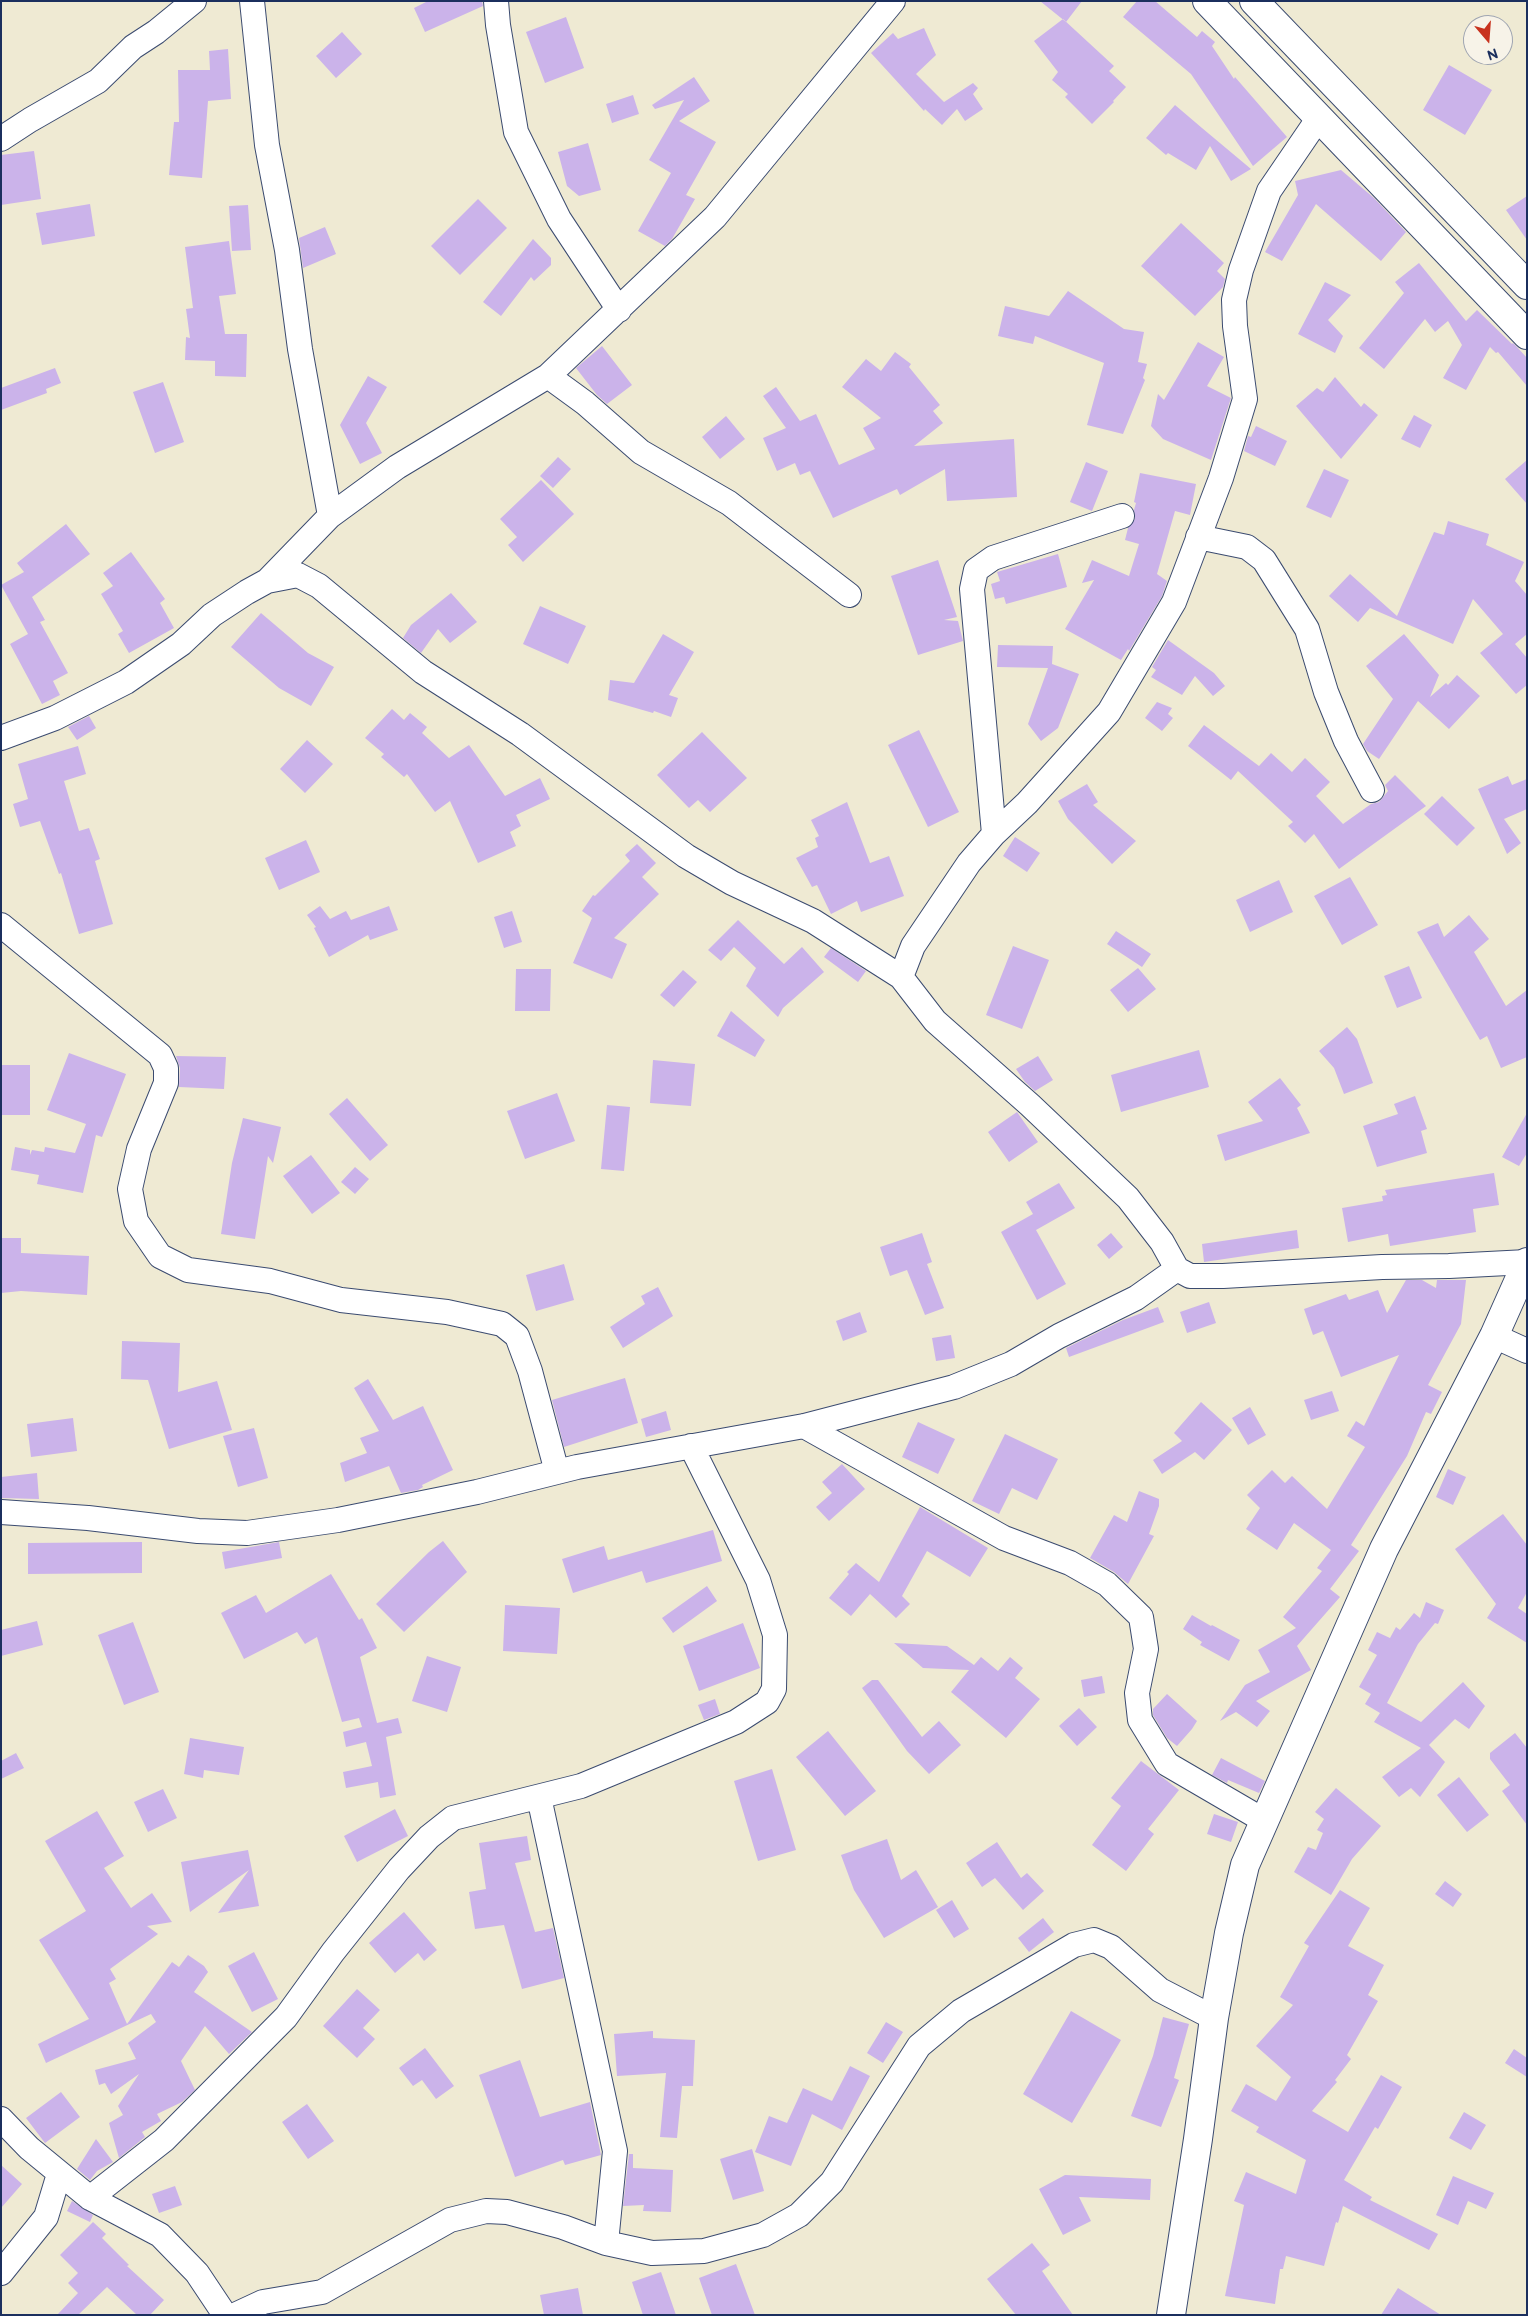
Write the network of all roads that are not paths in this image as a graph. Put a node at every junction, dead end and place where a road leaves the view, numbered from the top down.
1 (194, 1) edge
2 (252, 1) edge
3 (496, 1) edge
4 (893, 1) edge
5 (1207, 1) edge
6 (1254, 1) edge
7 (1318, 119) junction
8 (1, 139) edge
9 (1527, 285) edge
10 (619, 310) junction
11 (1527, 335) edge
12 (548, 376) junction
13 (330, 516) junction
14 (1122, 516) dead end
15 (1198, 537) junction
16 (267, 581) junction
17 (849, 595) dead end
18 (1, 738) edge
19 (1372, 790) dead end
20 (994, 834) junction
21 (1, 925) edge
22 (900, 977) junction
23 (1527, 1262) edge
24 (1177, 1269) junction
25 (1494, 1336) junction
26 (1527, 1352) edge
27 (804, 1426) junction
28 (691, 1446) junction
29 (557, 1472) junction
30 (1, 1512) edge
31 (539, 1797) junction
32 (1264, 1820) junction
33 (1214, 2018) junction
34 (1, 2119) edge
35 (59, 2174) junction
36 (90, 2198) junction
37 (606, 2243) junction
38 (1, 2273) edge
39 (225, 2315) edge
40 (235, 2315) edge
41 (1171, 2315) edge

1 - 8 street
2 - 13 street
3 - 10 street
4 - 10 street
5 - 7 main road
6 - 9 main road
7 - 11 main road
7 - 15 street
10 - 12 street
12 - 13 street
12 - 17 street
13 - 16 street
14 - 20 street
15 - 19 street
15 - 20 street
16 - 18 street
16 - 22 street
20 - 22 street
21 - 29 street
22 - 24 street
23 - 24 street
23 - 25 main road
24 - 27 street
25 - 26 street
25 - 32 main road
27 - 28 street
27 - 32 street
28 - 29 street
28 - 31 street
29 - 30 street
31 - 36 street
31 - 37 street
32 - 33 main road
33 - 37 street
33 - 41 main road
34 - 35 street
35 - 36 street
35 - 38 street
36 - 39 street
37 - 40 street

